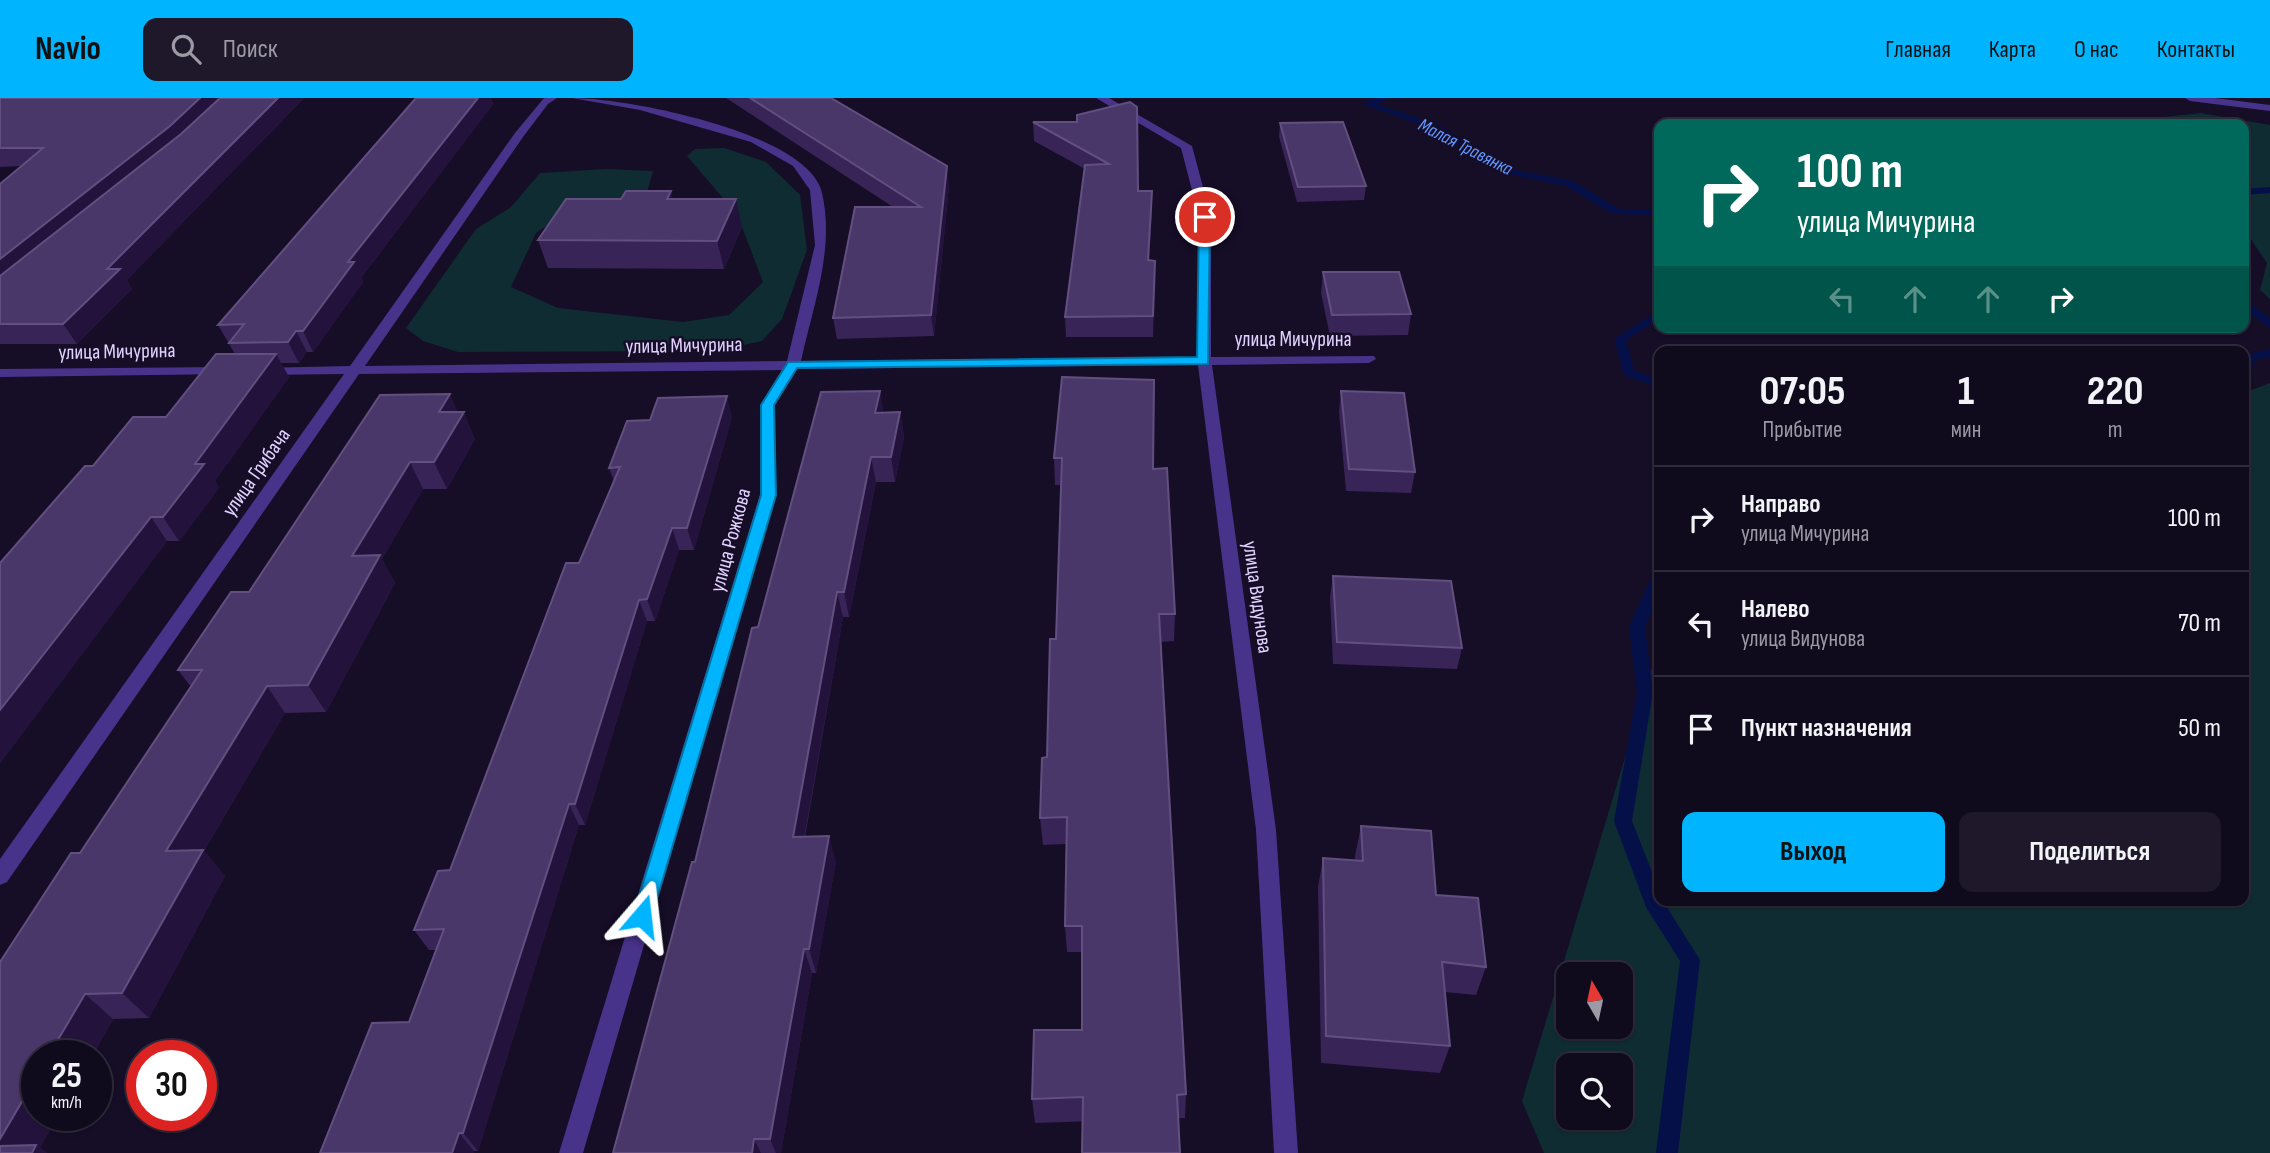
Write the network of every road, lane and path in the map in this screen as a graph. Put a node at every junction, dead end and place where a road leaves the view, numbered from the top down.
1 (552, 98) edge
2 (577, 98) edge
3 (1101, 98) edge
4 (2190, 98) edge
5 (2270, 108) edge
6 (1368, 359) dead end
7 (1203, 361) junction
8 (793, 365) junction
9 (352, 370) junction
10 (0, 373) edge
11 (0, 876) edge
12 (571, 1153) edge
13 (1286, 1153) edge

1 - 9 street, улица Грибача
2 - 8 street, улица Рожкова
3 - 7 street, улица Видунова
4 - 5 street
6 - 7 street, улица Мичурина
7 - 8 street, улица Мичурина
7 - 13 street, улица Видунова
8 - 9 street, улица Мичурина
8 - 12 street, улица Рожкова
9 - 10 street, улица Мичурина
9 - 11 street, улица Грибача

